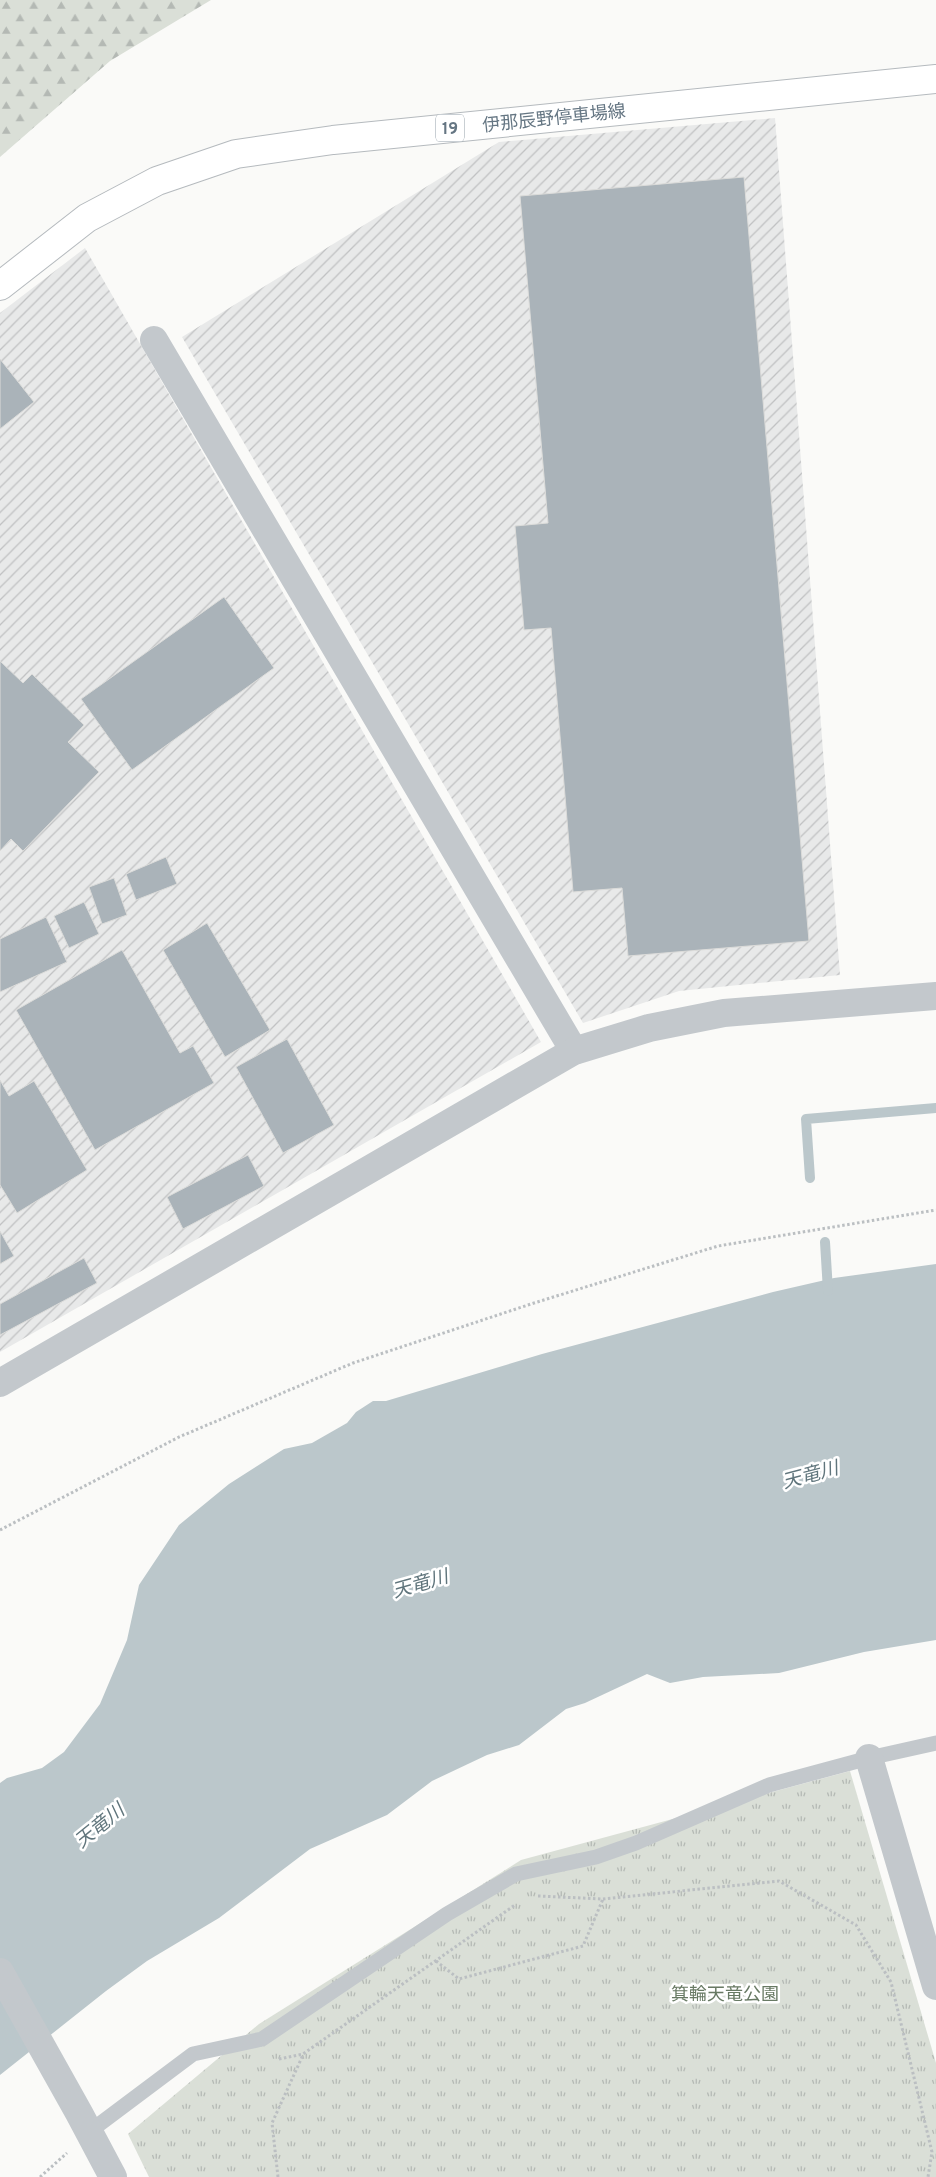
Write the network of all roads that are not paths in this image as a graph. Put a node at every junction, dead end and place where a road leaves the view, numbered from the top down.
1 (936, 79) edge
2 (0, 286) edge
3 (154, 340) dead end
4 (936, 996) edge
5 (574, 1051) junction
6 (0, 1383) edge
7 (936, 1744) edge
8 (869, 1758) junction
9 (0, 1972) edge
10 (936, 1986) edge
11 (84, 2122) junction
12 (113, 2177) edge

1 - 2 main road, 伊那辰野停車場線 / 19
3 - 5 street
4 - 5 street
5 - 6 street
7 - 8 lane
8 - 10 street
8 - 11 lane
9 - 11 street
11 - 12 street

